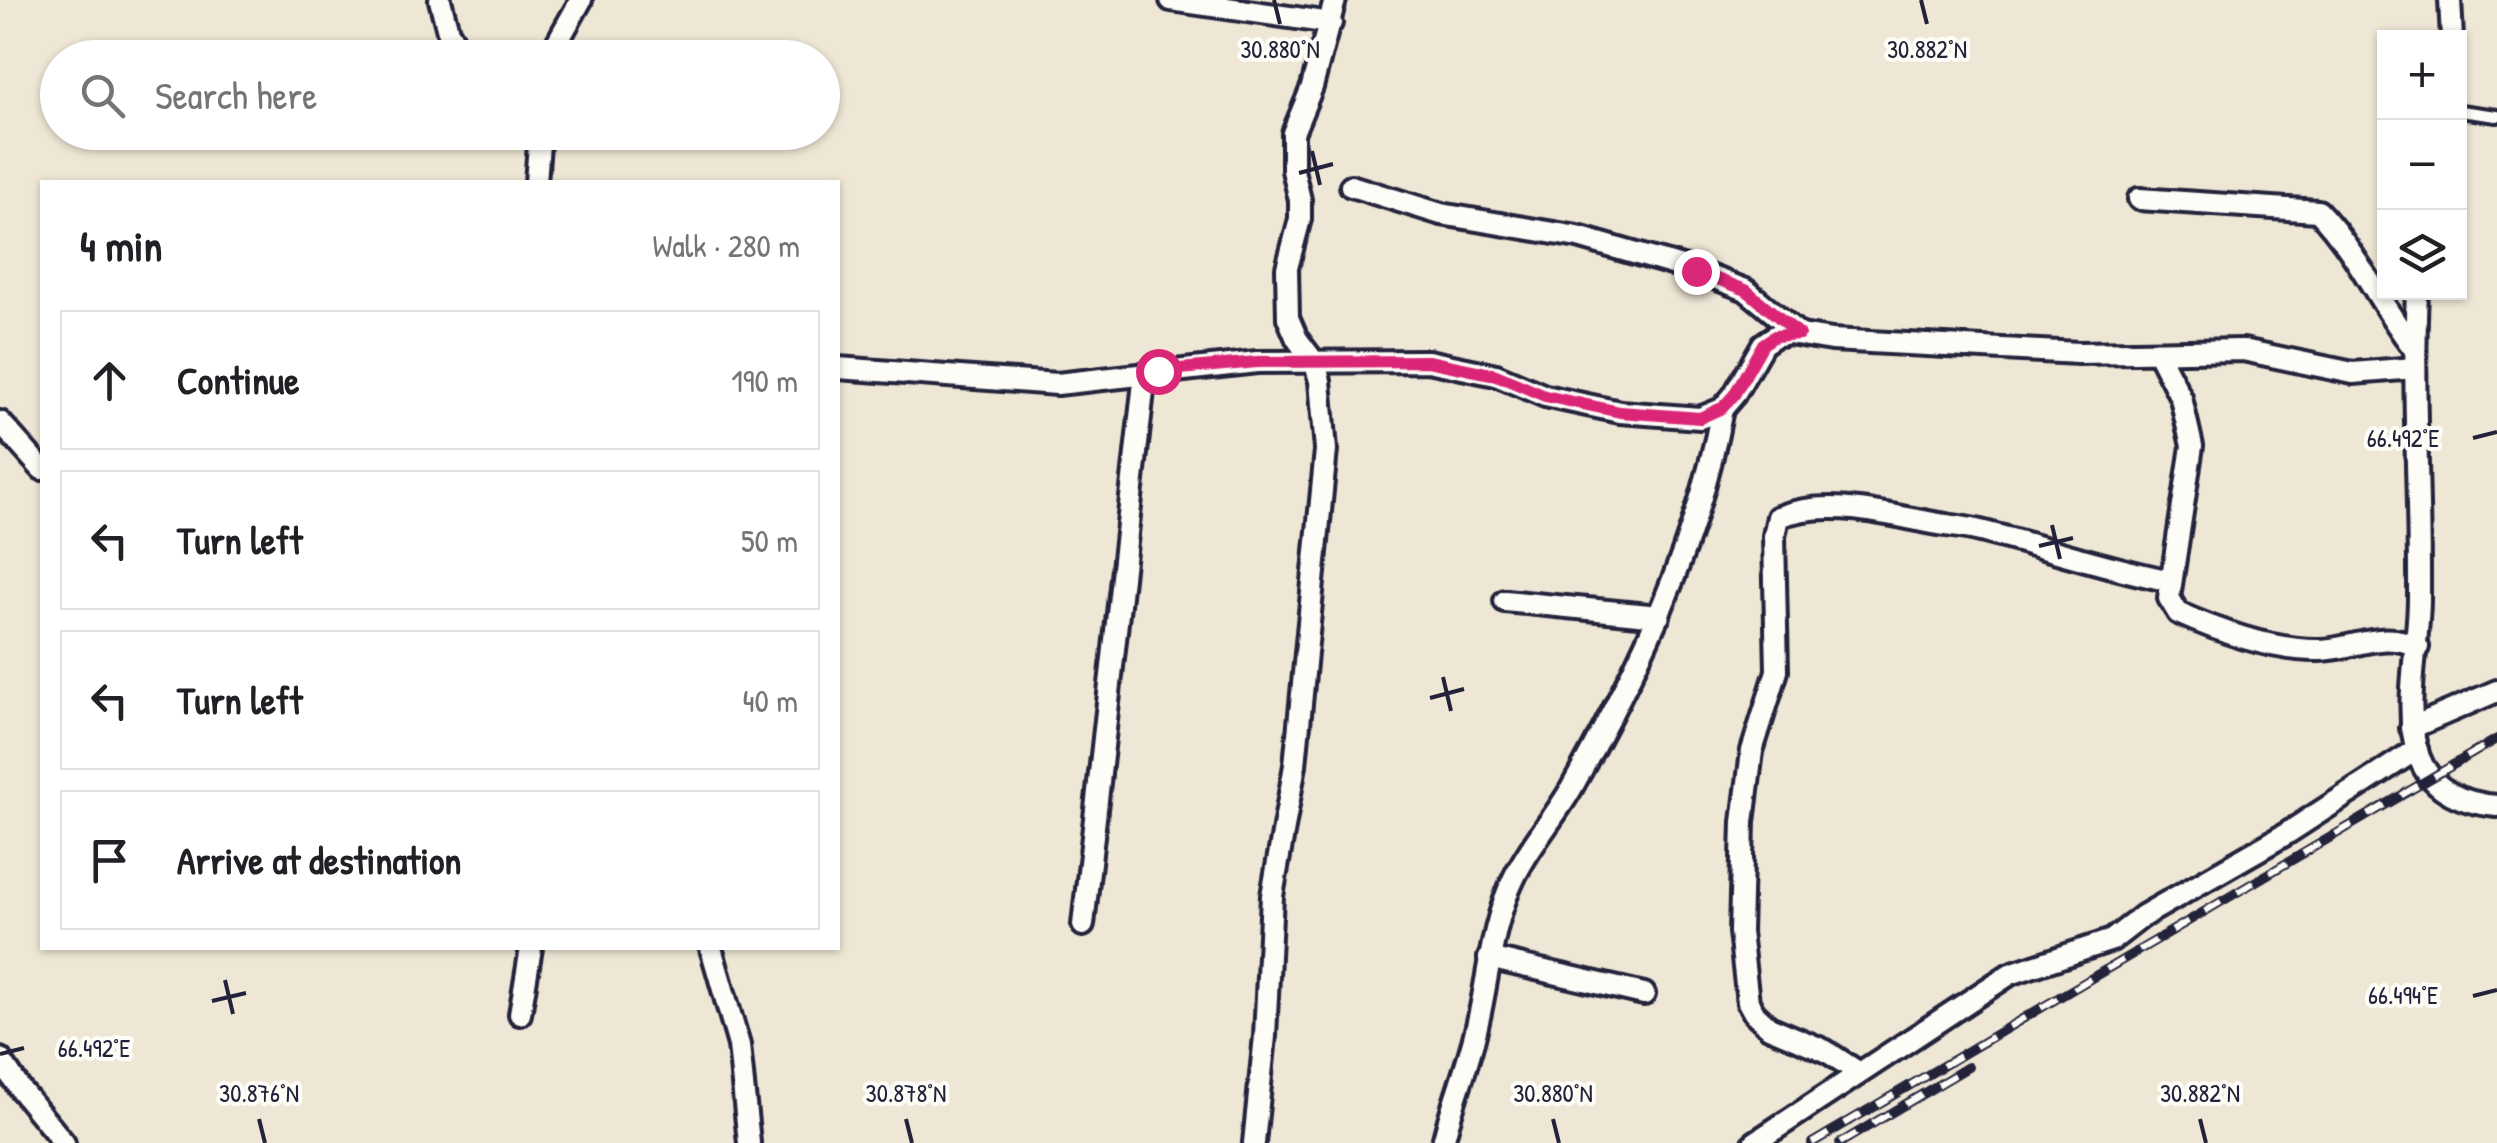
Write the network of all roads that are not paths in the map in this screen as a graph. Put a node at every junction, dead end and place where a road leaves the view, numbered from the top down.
1 (440, 0) edge
2 (581, 0) edge
3 (1171, 0) edge
4 (1334, 0) edge
5 (2450, 0) edge
6 (1331, 23) junction
7 (2452, 30) edge
8 (453, 40) edge
9 (559, 40) edge
10 (2467, 112) edge
11 (2497, 116) edge
12 (535, 150) edge
13 (536, 180) edge
14 (1351, 186) dead end
15 (2138, 199) dead end
16 (2417, 300) edge
17 (1799, 334) junction
18 (2158, 353) junction
19 (2415, 359) junction
20 (1315, 363) junction
21 (840, 368) edge
22 (1145, 373) junction
23 (1722, 408) junction
24 (0, 422) edge
25 (40, 467) edge
26 (2171, 581) junction
27 (1504, 601) dead end
28 (1659, 616) junction
29 (2418, 646) junction
30 (2497, 691) edge
31 (2414, 739) junction
32 (2497, 806) edge
33 (1083, 925) dead end
34 (531, 950) edge
35 (712, 950) edge
36 (1490, 958) junction
37 (1644, 994) dead end
38 (520, 1014) dead end
39 (0, 1059) edge
40 (1858, 1072) junction
41 (64, 1143) edge
42 (749, 1143) edge
43 (1254, 1143) edge
44 (1443, 1143) edge
45 (1754, 1143) edge

1 - 8 street
2 - 9 street
3 - 6 street
4 - 6 street
5 - 7 street
6 - 20 street
10 - 11 lane
12 - 13 street
14 - 17 street
15 - 19 street
16 - 19 street
17 - 18 street
17 - 23 street
18 - 19 street
18 - 26 street
19 - 29 street
20 - 22 street
20 - 23 street
20 - 43 street
21 - 22 street
22 - 33 street
23 - 28 street
24 - 25 street
26 - 29 street
26 - 40 street
27 - 28 street
28 - 36 street
29 - 31 street
30 - 31 street
31 - 32 street
31 - 40 street
34 - 38 street
35 - 42 street
36 - 37 street
36 - 44 street
39 - 41 street
40 - 45 street

